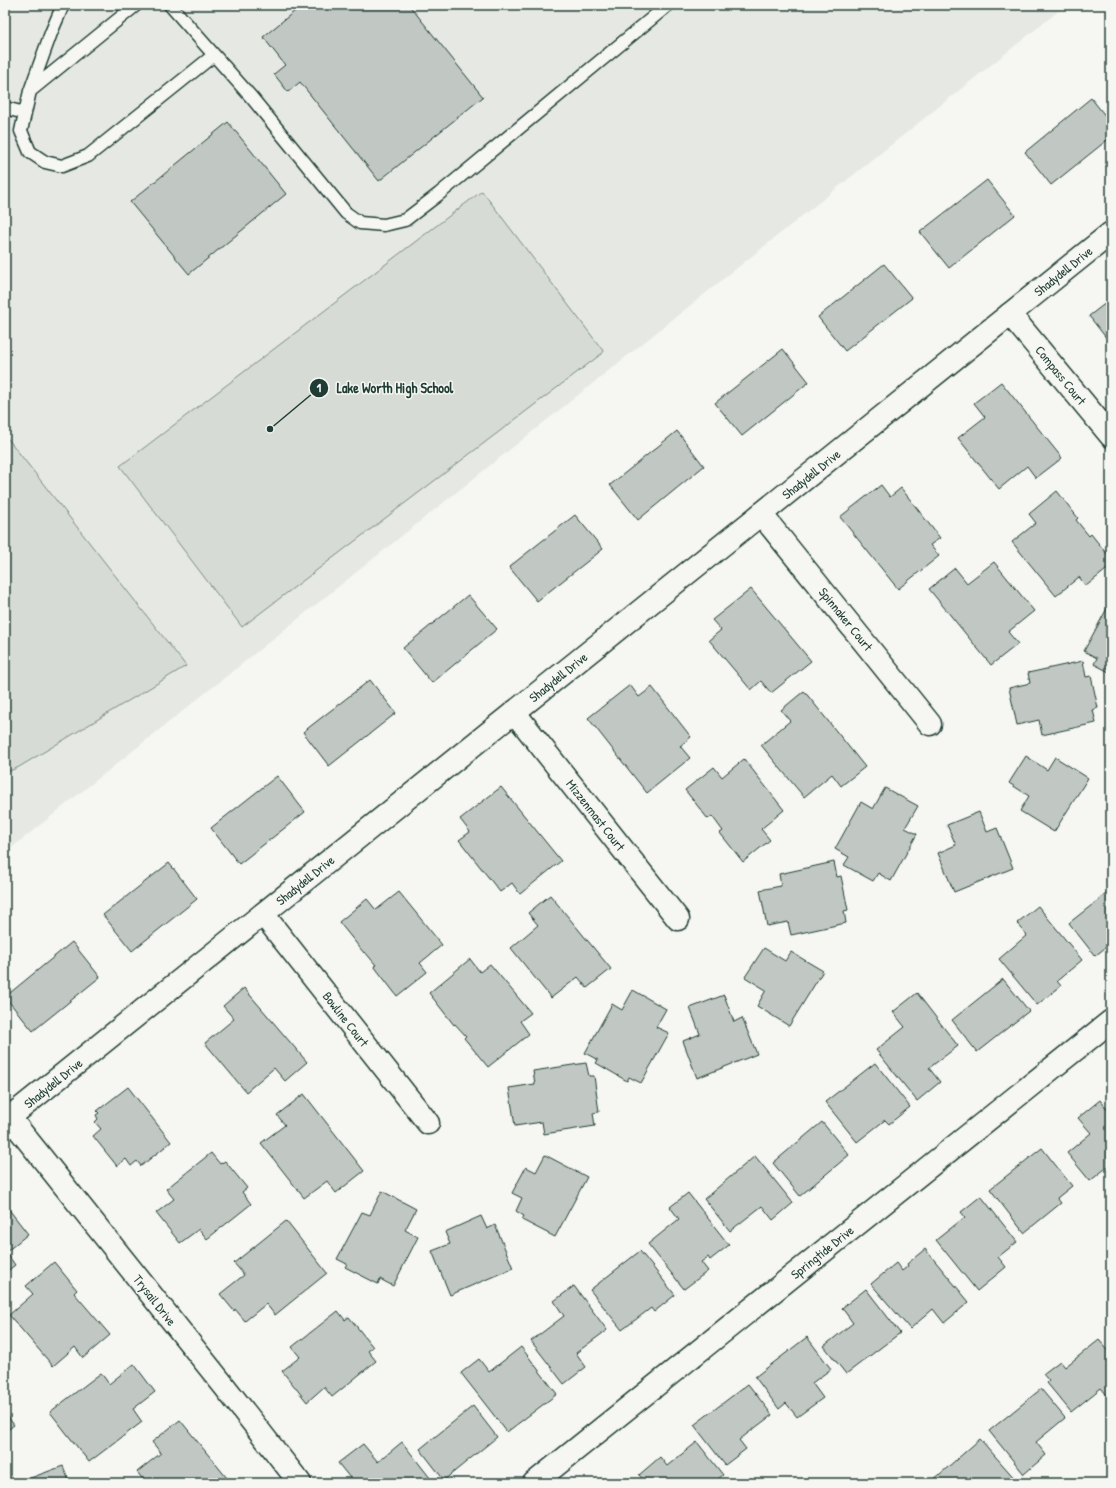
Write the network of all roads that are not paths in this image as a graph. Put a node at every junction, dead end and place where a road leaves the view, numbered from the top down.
1 (63, 5) edge
2 (136, 5) edge
3 (170, 5) edge
4 (668, 5) edge
5 (214, 55) junction
6 (30, 91) junction
7 (5, 108) edge
8 (25, 113) junction
9 (1111, 233) edge
10 (1010, 314) junction
11 (1111, 436) edge
12 (761, 514) junction
13 (514, 712) junction
14 (930, 724) dead end
15 (263, 914) junction
16 (678, 919) dead end
17 (1111, 1021) edge
18 (7, 1119) edge
19 (428, 1123) dead end
20 (300, 1483) edge
21 (534, 1483) edge

1 - 6 lane
2 - 6 lane
3 - 5 lane
4 - 5 lane
5 - 8 lane
6 - 8 lane
7 - 8 lane
9 - 10 street, Shadydell Drive
10 - 11 street, Compass Court
10 - 12 street, Shadydell Drive
12 - 13 street, Shadydell Drive
12 - 14 street, Spinnaker Court
13 - 15 street, Shadydell Drive
13 - 16 street, Mizzenmast Court
15 - 18 street, Shadydell Drive
15 - 19 street, Bowline Court
17 - 21 street, Springtide Drive
18 - 20 street, Trysail Drive

